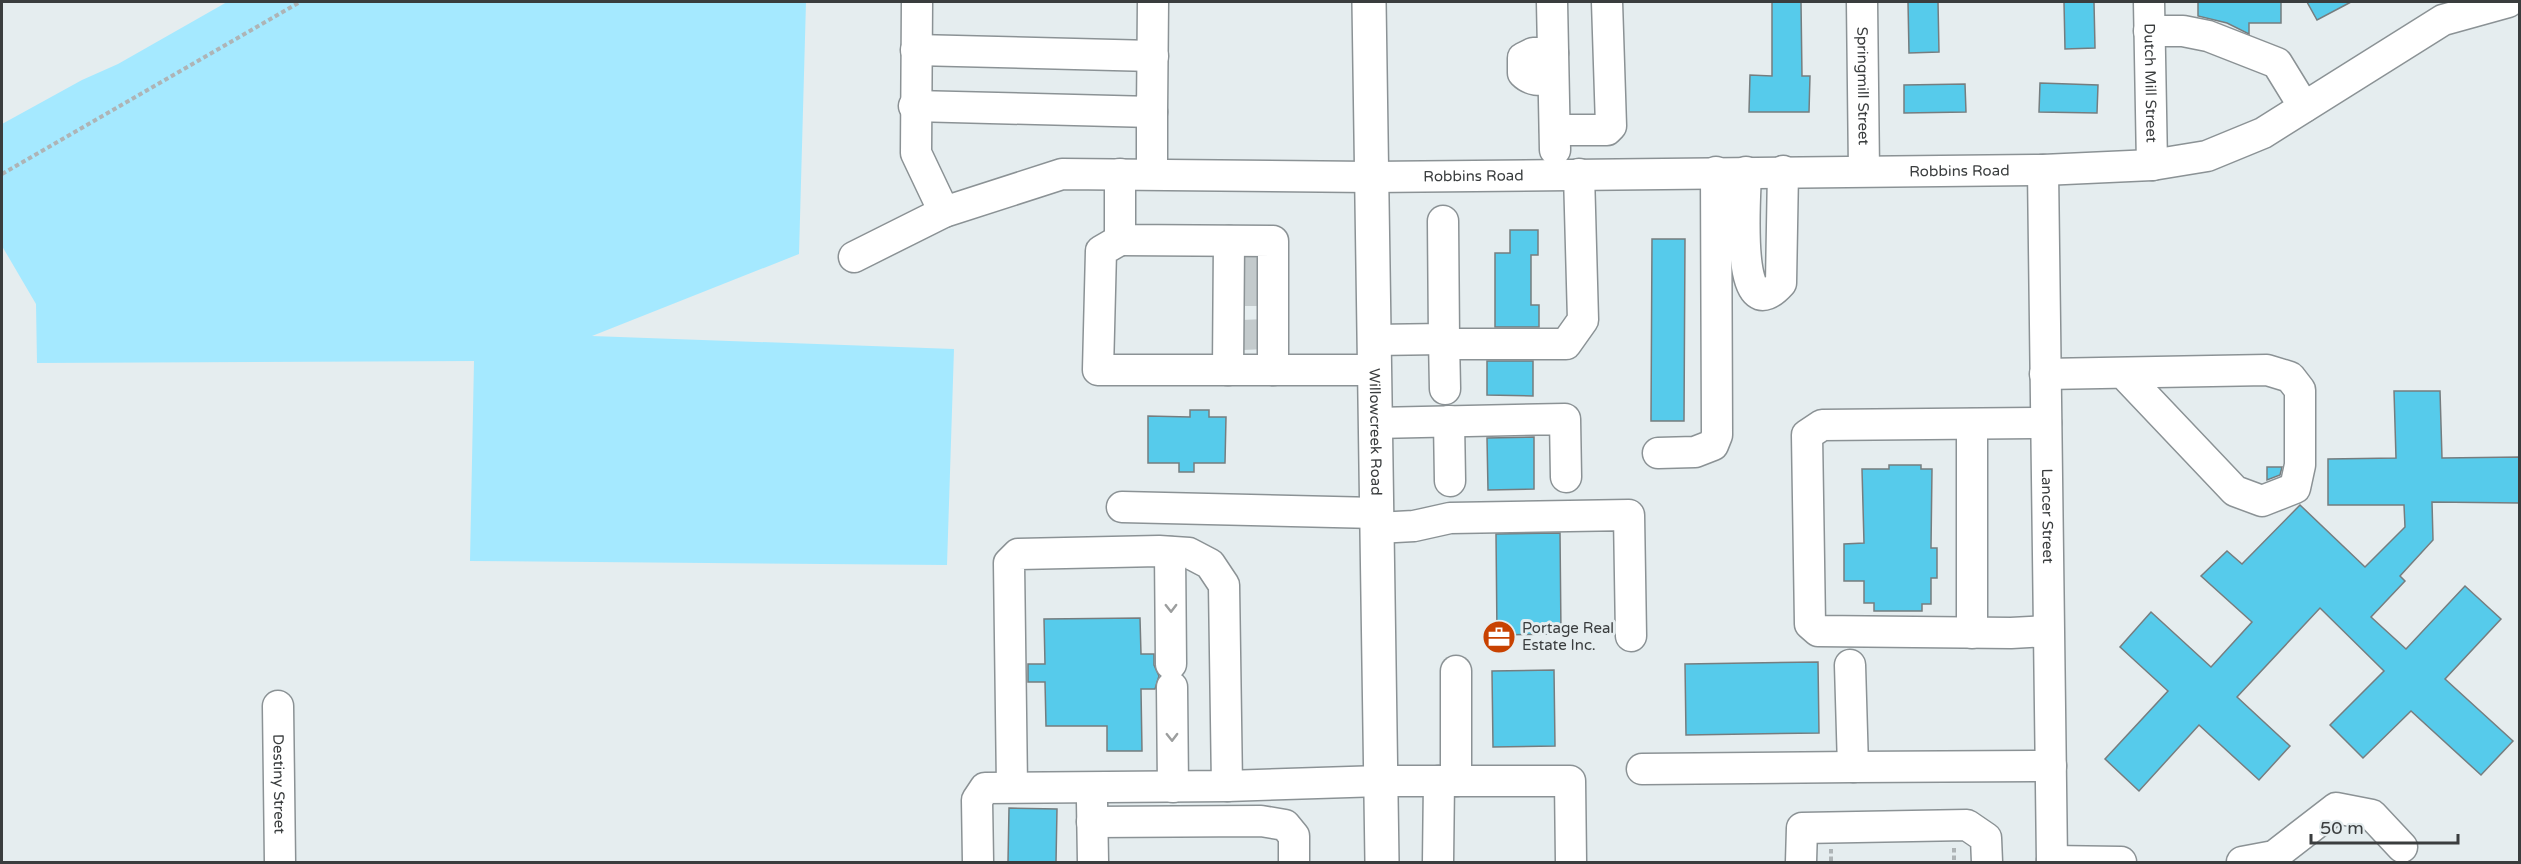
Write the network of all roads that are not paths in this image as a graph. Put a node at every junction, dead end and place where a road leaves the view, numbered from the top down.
1 (917, 2) edge
2 (1153, 2) edge
3 (1369, 2) edge
4 (1552, 2) edge
5 (1607, 2) edge
6 (1862, 2) edge
7 (2149, 2) edge
8 (2508, 2) edge
9 (2443, 11) edge
10 (2149, 31) junction
11 (916, 50) junction
12 (1153, 56) junction
13 (914, 106) junction
14 (2304, 107) junction
15 (1152, 112) junction
16 (1555, 130) junction
17 (2152, 165) junction
18 (2043, 170) junction
19 (1783, 171) junction
20 (1864, 171) junction
21 (1716, 172) junction
22 (1746, 172) junction
23 (1120, 174) junction
24 (1152, 174) junction
25 (1567, 174) junction
26 (1371, 177) junction
27 (944, 212) junction
28 (1443, 221) dead end
29 (1120, 240) junction
30 (854, 256) dead end
31 (1251, 299) junction
32 (1444, 341) junction
33 (1374, 355) junction
34 (1228, 370) junction
35 (1273, 370) junction
36 (2123, 373) junction
37 (2045, 374) junction
38 (1445, 388) dead end
39 (1449, 421) junction
40 (1375, 423) junction
41 (2046, 423) junction
42 (1972, 424) junction
43 (1658, 453) dead end
44 (1566, 477) dead end
45 (1450, 481) dead end
46 (1122, 507) dead end
47 (1376, 520) junction
48 (1170, 552) junction
49 (2048, 631) junction
50 (1972, 633) junction
51 (1631, 636) dead end
52 (1850, 665) dead end
53 (1456, 671) dead end
54 (278, 706) dead end
55 (2050, 766) junction
56 (1853, 767) junction
57 (1642, 769) dead end
58 (1381, 781) junction
59 (1448, 781) junction
60 (1223, 786) junction
61 (1012, 787) junction
62 (1173, 787) junction
63 (1092, 788) junction
64 (1220, 821) junction
65 (1092, 822) junction
66 (2402, 847) dead end
67 (280, 862) edge
68 (978, 862) edge
69 (1093, 862) edge
70 (1294, 862) edge
71 (1382, 862) edge
72 (1438, 862) edge
73 (1571, 862) edge
74 (1801, 862) edge
75 (1987, 862) edge
76 (2052, 862) edge
77 (2121, 862) edge
78 (2242, 862) edge

1 - 11 street
2 - 12 street
3 - 26 main road, Willowcreek Road
4 - 16 street
5 - 16 street
6 - 20 street, Springmill Street
7 - 10 street, Dutch Mill Street
8 - 9 street, Robbins Road
9 - 14 street, Robbins Road
10 - 14 street
10 - 17 street, Dutch Mill Street
11 - 12 street
11 - 13 street
12 - 15 street
13 - 15 street
13 - 27 street
14 - 17 street, Robbins Road
15 - 24 street
16 - 25 street
17 - 18 street, Robbins Road
18 - 20 street, Robbins Road
18 - 37 street, Lancer Street
19 - 20 street, Robbins Road
19 - 22 street, Robbins Road
19 - 22 street
21 - 22 street, Robbins Road
21 - 25 street, Robbins Road
21 - 43 street
23 - 24 street, Robbins Road
23 - 27 street, Robbins Road
23 - 29 street
24 - 26 street, Robbins Road
25 - 26 street, Robbins Road
25 - 32 street
26 - 33 main road, Willowcreek Road
27 - 30 street, Robbins Road
28 - 32 street
29 - 31 street
29 - 34 street
31 - 34 street
31 - 35 street
32 - 33 street
32 - 38 street
33 - 35 street
33 - 40 main road, Willowcreek Road
34 - 35 street
36 - 36 street
36 - 37 street
37 - 41 street, Lancer Street
39 - 40 street
39 - 44 street
39 - 45 street
40 - 47 main road, Willowcreek Road
41 - 42 street
41 - 49 street, Lancer Street
42 - 50 street
42 - 50 street
46 - 47 street
47 - 51 street
47 - 58 main road, Willowcreek Road
48 - 60 street
48 - 61 street
48 -> 62 street
49 - 50 street
49 - 55 street, Lancer Street
52 - 56 street
53 - 59 street
54 - 67 street, Destiny Street
55 - 56 street
55 - 76 street, Lancer Street
56 - 57 street
58 - 59 street
58 - 60 street
58 - 71 main road, Willowcreek Road
59 - 72 street
59 - 73 street
60 - 62 street
60 - 64 street
61 - 63 street
61 - 68 street
62 - 63 street
63 - 65 street
64 - 65 street
64 - 70 street
65 - 69 street
66 - 78 street
74 - 75 street
76 - 77 street

